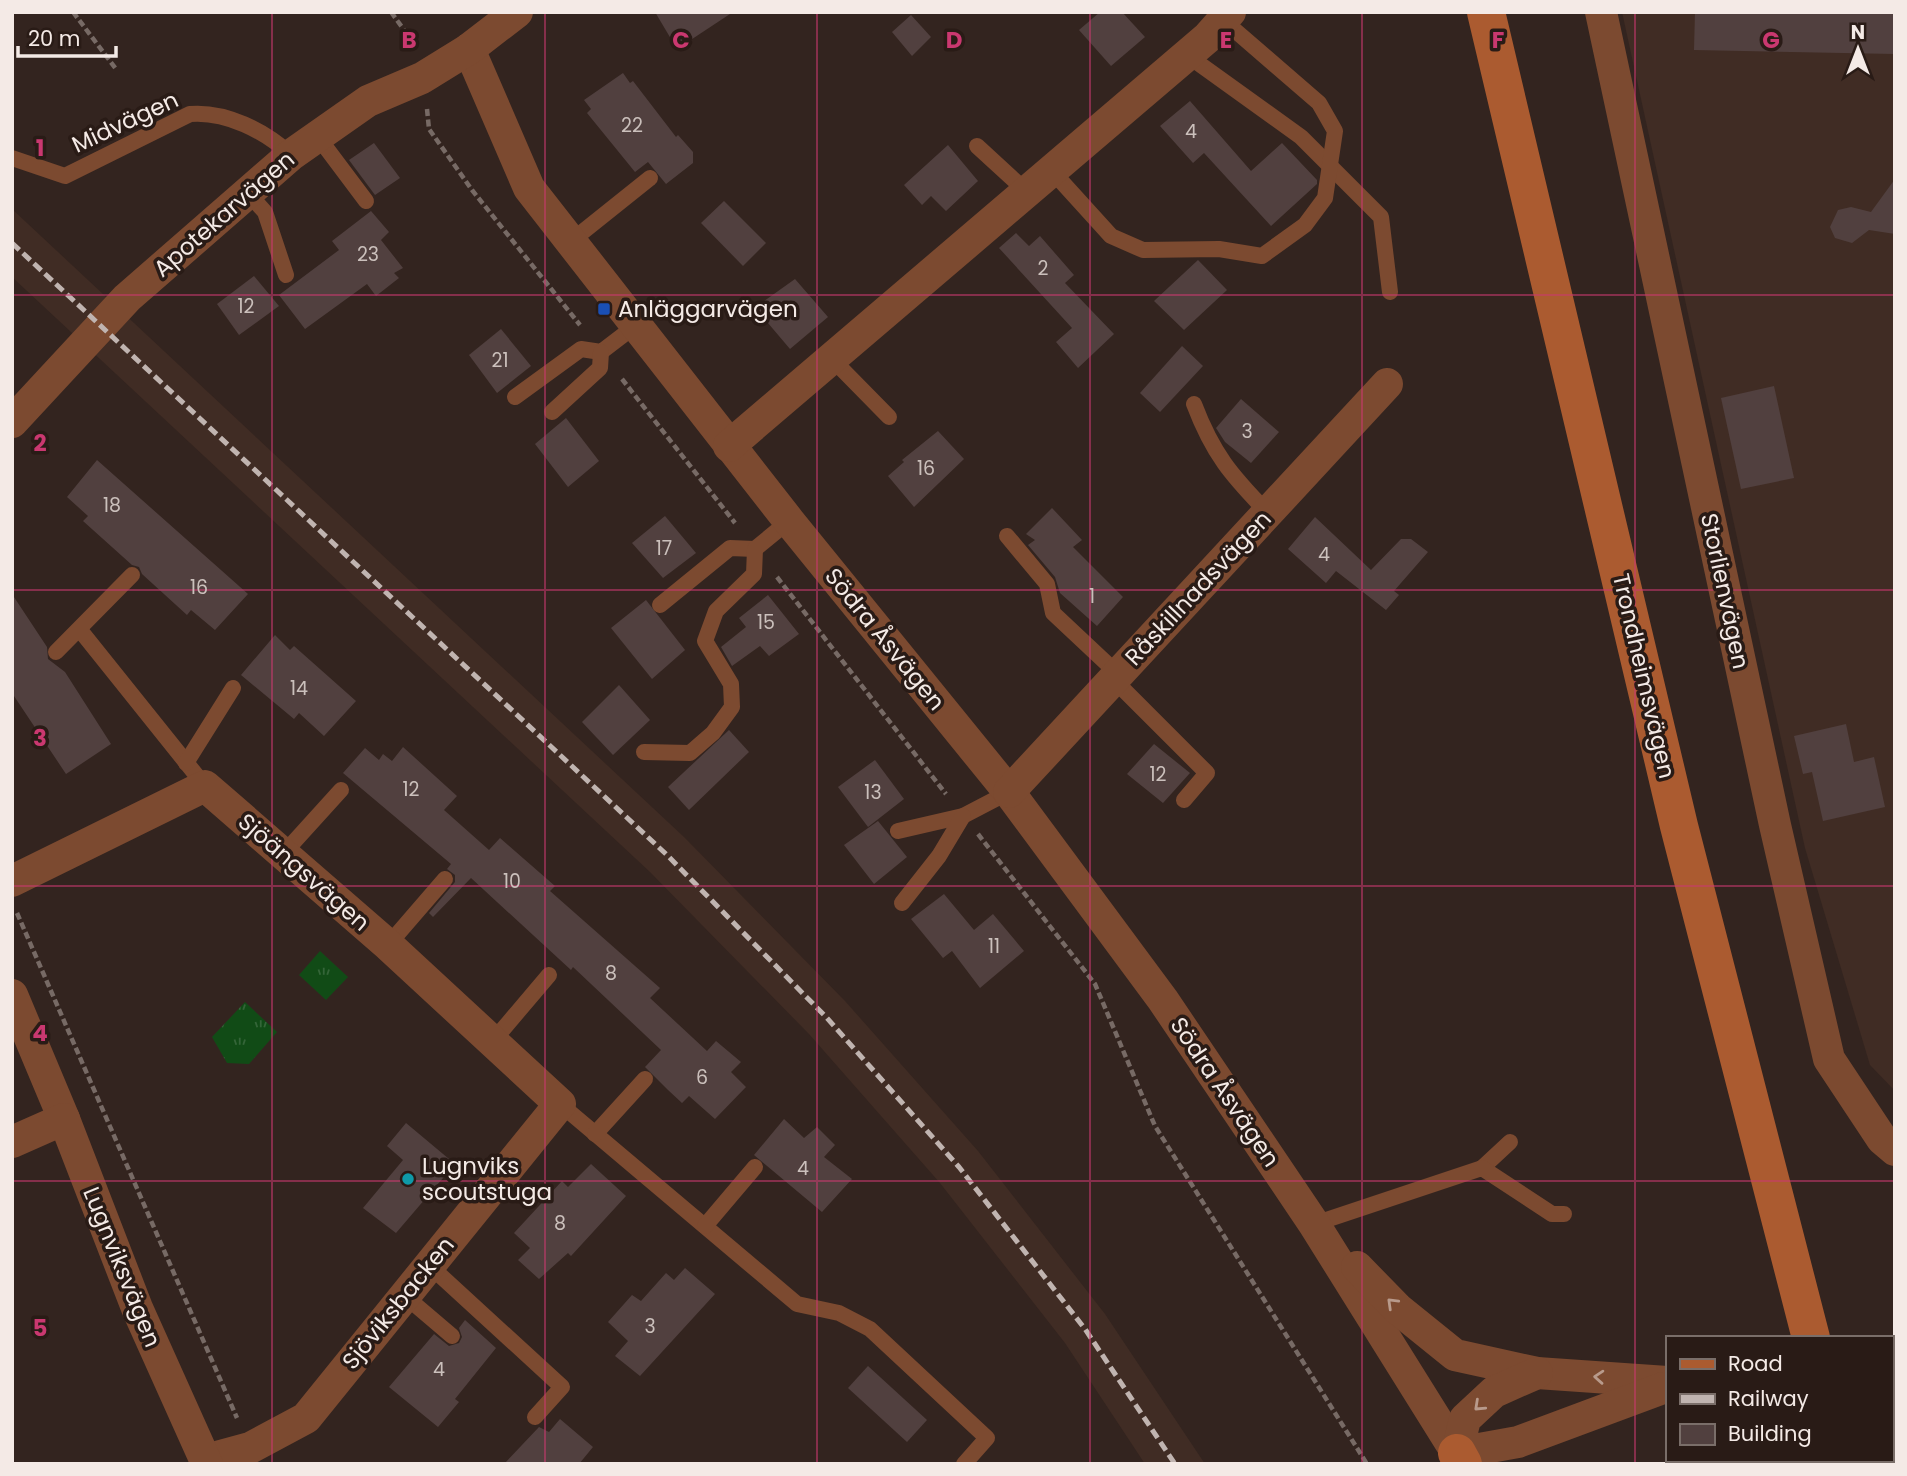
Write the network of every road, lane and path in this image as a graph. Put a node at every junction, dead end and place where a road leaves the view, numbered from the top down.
1 (74, 12) edge
2 (391, 12) edge
3 (517, 12) edge
4 (1486, 12) edge
5 (1601, 12) edge
6 (1218, 18) edge
7 (470, 49) junction
8 (1187, 55) junction
9 (116, 69) dead end
10 (422, 78) junction
11 (318, 137) junction
12 (977, 146) dead end
13 (291, 155) junction
14 (12, 158) edge
15 (1330, 165) junction
16 (1052, 171) junction
17 (649, 178) dead end
18 (1027, 192) junction
19 (248, 193) junction
20 (366, 201) dead end
21 (570, 242) junction
22 (286, 275) dead end
23 (1390, 292) dead end
24 (635, 326) junction
25 (601, 352) junction
26 (832, 359) junction
27 (1387, 384) dead end
28 (515, 397) dead end
29 (1194, 404) dead end
30 (552, 412) dead end
31 (889, 417) dead end
32 (12, 422) edge
33 (729, 446) junction
34 (1268, 513) junction
35 (789, 521) junction
36 (1007, 536) dead end
37 (755, 549) junction
38 (132, 575) dead end
39 (660, 605) dead end
40 (80, 631) junction
41 (56, 652) dead end
42 (1116, 677) junction
43 (233, 688) dead end
44 (643, 752) dead end
45 (195, 775) junction
46 (341, 790) dead end
47 (1009, 792) junction
48 (1184, 800) dead end
49 (963, 816) junction
50 (898, 831) dead end
51 (283, 854) junction
52 (445, 879) dead end
53 (12, 881) edge
54 (12, 902) edge
55 (902, 903) dead end
56 (388, 945) junction
57 (549, 975) dead end
58 (12, 995) edge
59 (493, 1041) junction
60 (24, 1045) edge
61 (645, 1079) dead end
62 (560, 1104) junction
63 (64, 1119) junction
64 (596, 1134) junction
65 (12, 1142) edge
66 (1510, 1142) dead end
67 (1895, 1150) edge
68 (755, 1167) dead end
69 (1482, 1168) junction
70 (1564, 1214) dead end
71 (1314, 1224) junction
72 (705, 1226) junction
73 (429, 1265) junction
74 (405, 1296) junction
75 (1807, 1323) edge
76 (452, 1336) dead end
77 (1537, 1373) junction
78 (1666, 1384) edge
79 (1666, 1384) edge
80 (536, 1416) dead end
81 (250, 1448) junction
82 (1460, 1458) edge
83 (206, 1462) edge
84 (964, 1464) edge
85 (1367, 1464) edge

1 - 9 path
2 - 10 path
3 - 7 street, Apotekarvägen
4 - 75 main road, Trondheimsvägen
5 - 67 street, Storlienvägen
6 - 8 street
6 - 15 lane
7 - 10 street, Apotekarvägen
7 - 21 street, Södra Åsvägen
8 - 15 lane
8 - 16 street
10 - 11 street, Apotekarvägen
10 - 25 path
11 - 13 street, Apotekarvägen
11 - 20 lane
12 - 18 lane
13 - 14 lane, Midvägen
13 - 19 street, Apotekarvägen
15 - 16 lane
15 - 23 lane
16 - 18 street
17 - 21 lane
18 - 26 street
19 - 22 lane
19 - 32 street, Apotekarvägen
21 - 24 street, Södra Åsvägen
24 - 25 lane
24 - 33 street, Södra Åsvägen
25 - 28 lane
25 - 30 lane
25 - 37 path
26 - 31 lane
26 - 33 street
27 - 34 street, Råskillnadsvägen
29 - 34 lane
33 - 35 street, Södra Åsvägen
34 - 42 street, Råskillnadsvägen
35 - 37 lane
35 - 47 street, Södra Åsvägen
36 - 42 lane
37 - 39 lane
37 - 44 lane
37 - 49 path
38 - 40 lane
40 - 41 lane
40 - 45 lane
42 - 47 street, Råskillnadsvägen
42 - 48 lane
43 - 45 lane
45 - 51 street, Sjöängsvägen
45 - 53 street
46 - 51 lane
47 - 49 lane
47 - 71 street, Södra Åsvägen
49 - 50 lane
49 - 55 lane
49 - 85 path
51 - 56 street, Sjöängsvägen
52 - 56 lane
54 - 81 path
56 - 59 street, Sjöängsvägen
57 - 59 lane
58 - 60 street, Lugnviksvägen
59 - 62 street, Sjöängsvägen
60 - 63 street, Lugnviksvägen
61 - 64 lane
62 - 64 lane
62 - 73 street, Sjöviksbacken
63 - 65 street
63 - 83 street, Lugnviksvägen
64 - 72 lane
66 - 69 lane
68 - 72 lane
69 - 70 lane
69 - 71 lane
77 -> 71 street, Södra Åsvägen
71 - 82 street, Södra Åsvägen
72 - 84 lane
73 - 74 street, Sjöviksbacken
73 - 80 lane
74 - 76 lane
74 - 81 street, Sjöviksbacken
78 -> 77 street, Södra Åsvägen
77 -> 82 street
79 - 82 street
81 - 83 street, Sjöviksbacken

